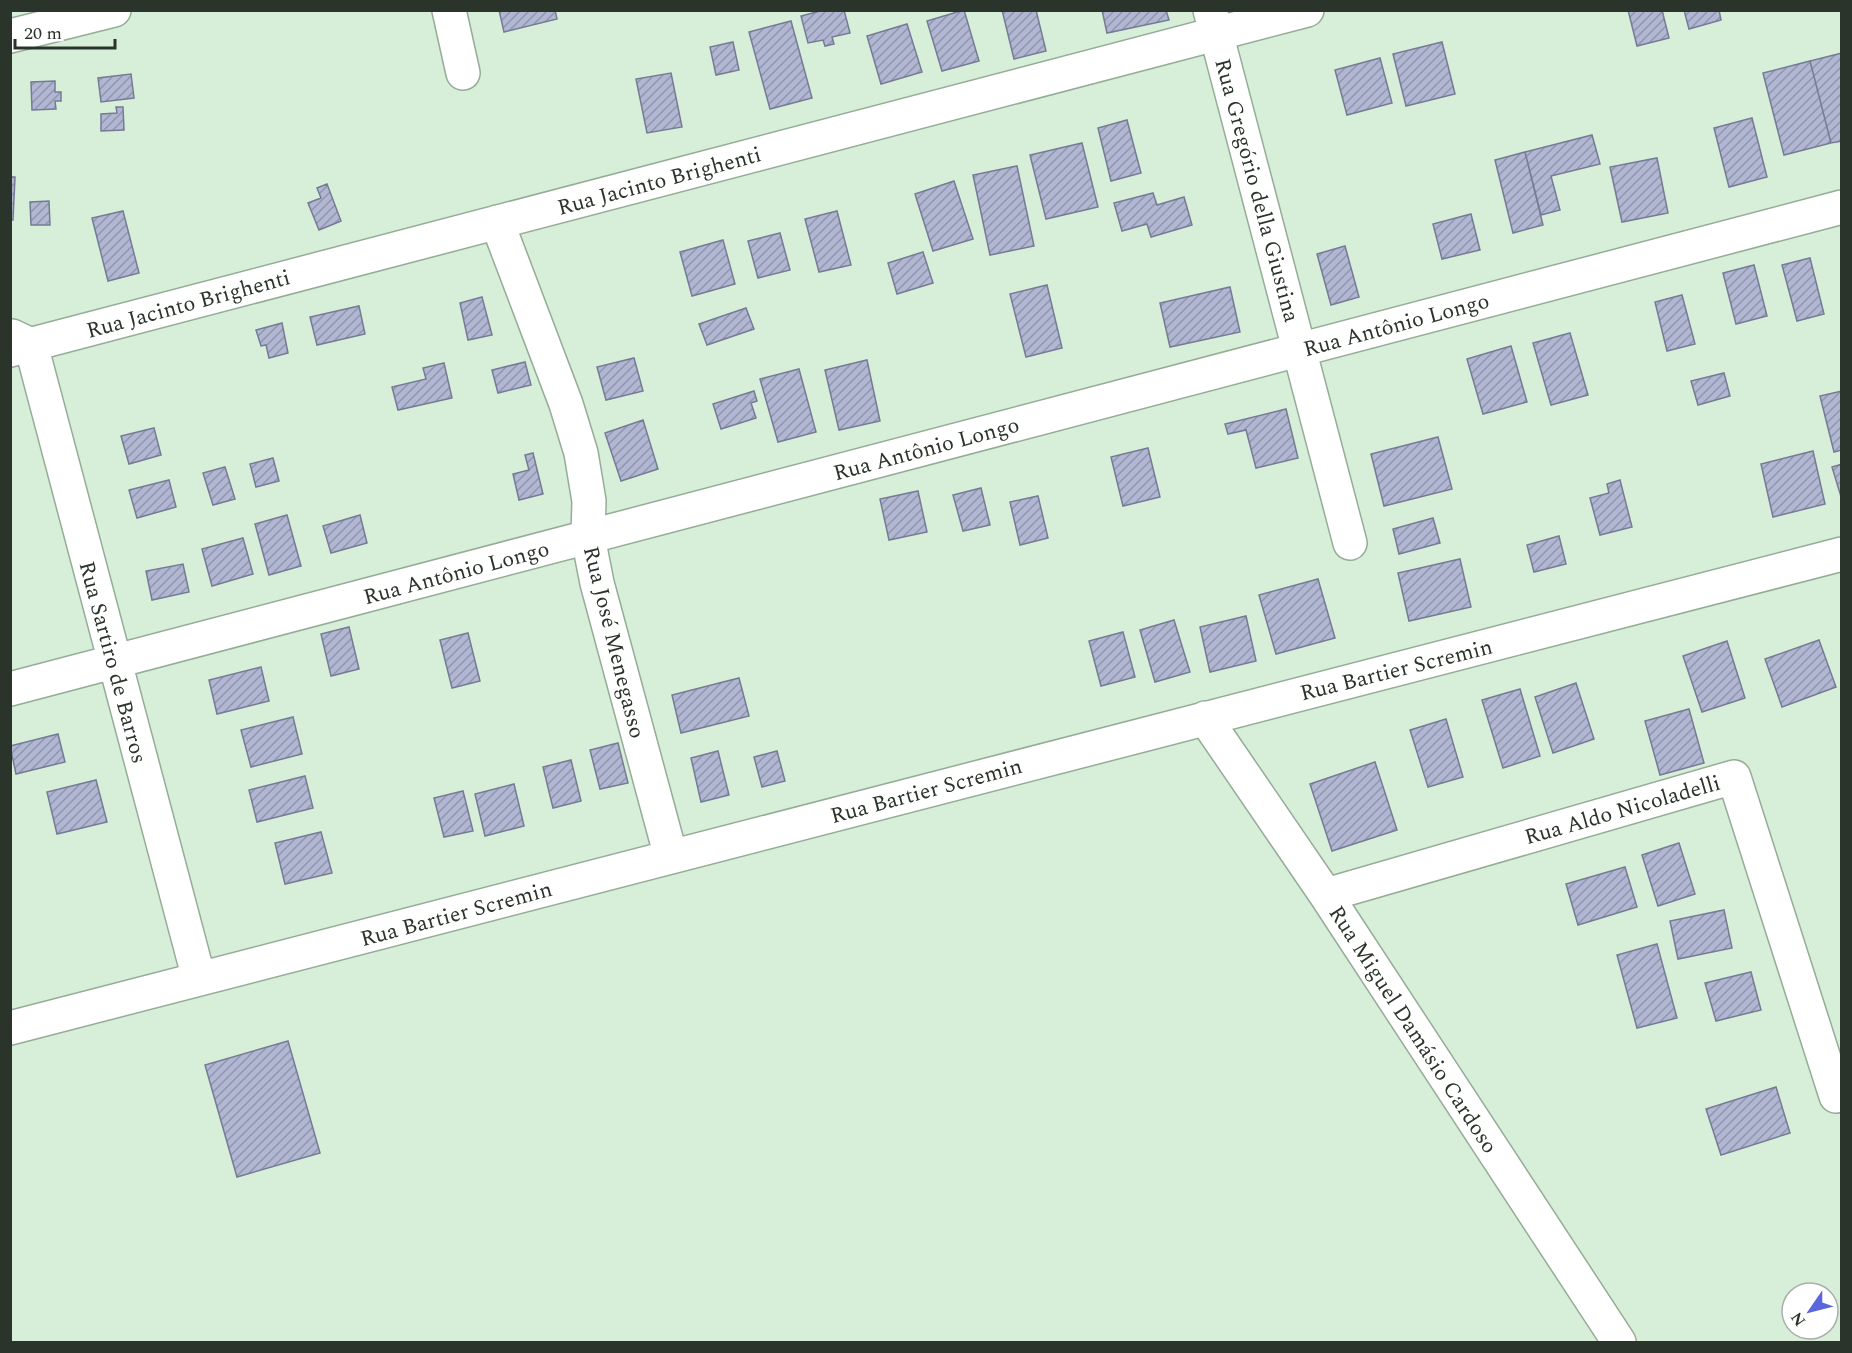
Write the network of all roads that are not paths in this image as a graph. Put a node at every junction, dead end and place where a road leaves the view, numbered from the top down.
1 (114, 10) edge
2 (449, 10) edge
3 (1307, 10) edge
4 (1213, 22) edge
5 (10, 36) edge
6 (463, 73) dead end
7 (1842, 207) edge
8 (497, 222) junction
9 (17, 343) edge
10 (1300, 350) junction
11 (588, 537) junction
12 (1350, 543) dead end
13 (1842, 554) edge
14 (114, 662) junction
15 (10, 689) edge
16 (1205, 718) junction
17 (671, 857) junction
18 (1326, 895) junction
19 (199, 980) junction
20 (10, 1028) edge
21 (1836, 1096) dead end
22 (1619, 1342) edge

1 - 5 street
2 - 6 street
3 - 4 street, Rua Jacinto Brighenti
4 - 8 street, Rua Jacinto Brighenti
4 - 10 street, Rua Gregório della Giustina
7 - 10 street, Rua Antônio Longo
8 - 9 street, Rua Jacinto Brighenti
8 - 11 street, Rua José Menegasso
9 - 14 street, Rua Sartiro de Barros
10 - 11 street, Rua Antônio Longo
10 - 12 street, Rua Gregório della Giustina
11 - 14 street, Rua Antônio Longo
11 - 17 street, Rua José Menegasso
13 - 16 street, Rua Bartier Scremin
14 - 15 street, Rua Antônio Longo
14 - 19 street, Rua Sartiro de Barros
16 - 17 street, Rua Bartier Scremin
16 - 18 street, Rua Miguel Damásio Cardoso
17 - 19 street, Rua Bartier Scremin
18 - 21 street, Rua Aldo Nicoladelli
18 - 22 street, Rua Miguel Damásio Cardoso
19 - 20 street, Rua Bartier Scremin

